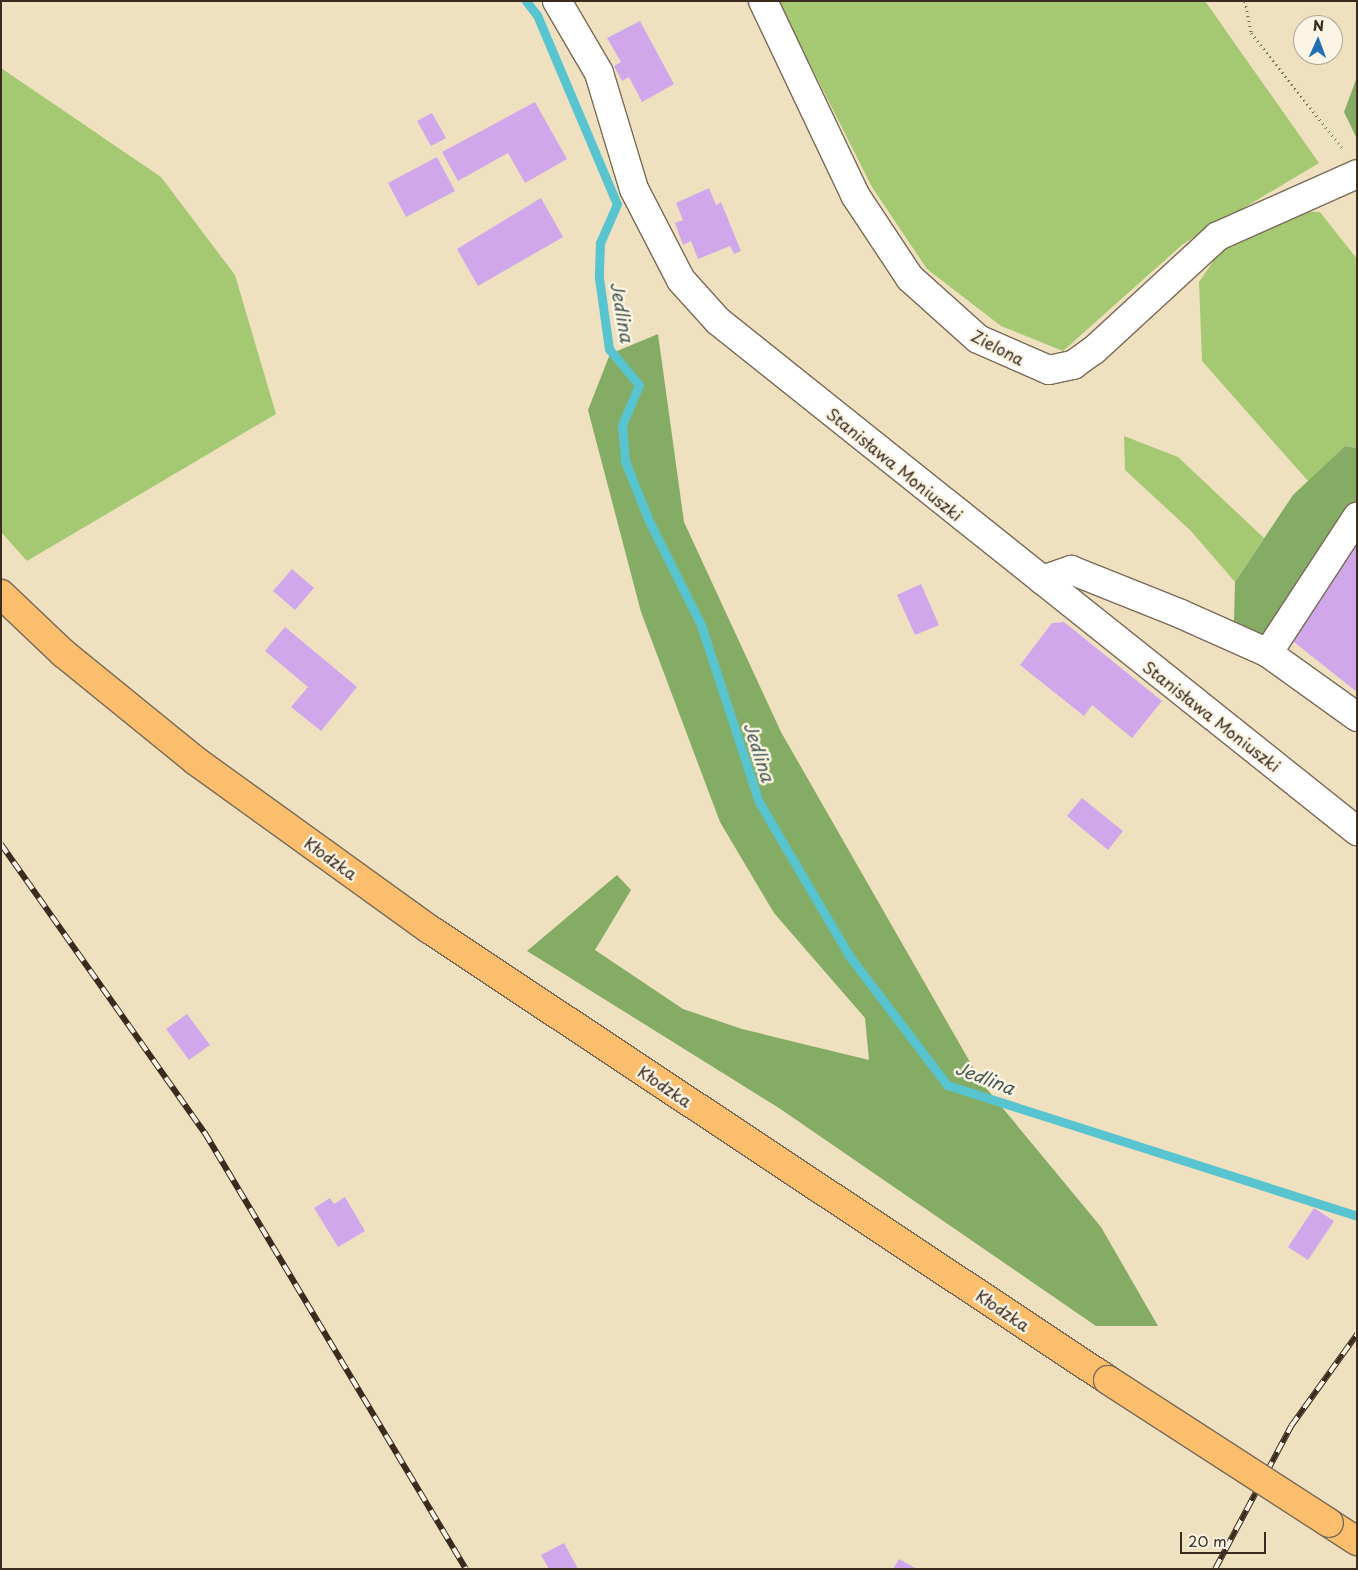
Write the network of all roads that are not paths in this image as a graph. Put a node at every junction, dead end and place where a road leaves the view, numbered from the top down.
1 (557, 1) edge
2 (763, 1) edge
3 (1354, 166) edge
4 (1357, 517) edge
5 (1042, 580) junction
6 (1, 594) edge
7 (1268, 653) junction
8 (1357, 716) edge
9 (1357, 831) edge
10 (1357, 1541) edge

1 - 5 street, Stanisława Moniuszki
2 - 3 street, Zielona
4 - 7 street
5 - 7 street
5 - 9 street, Stanisława Moniuszki
6 - 10 main road, Kłodzka, bridge
7 - 8 street

